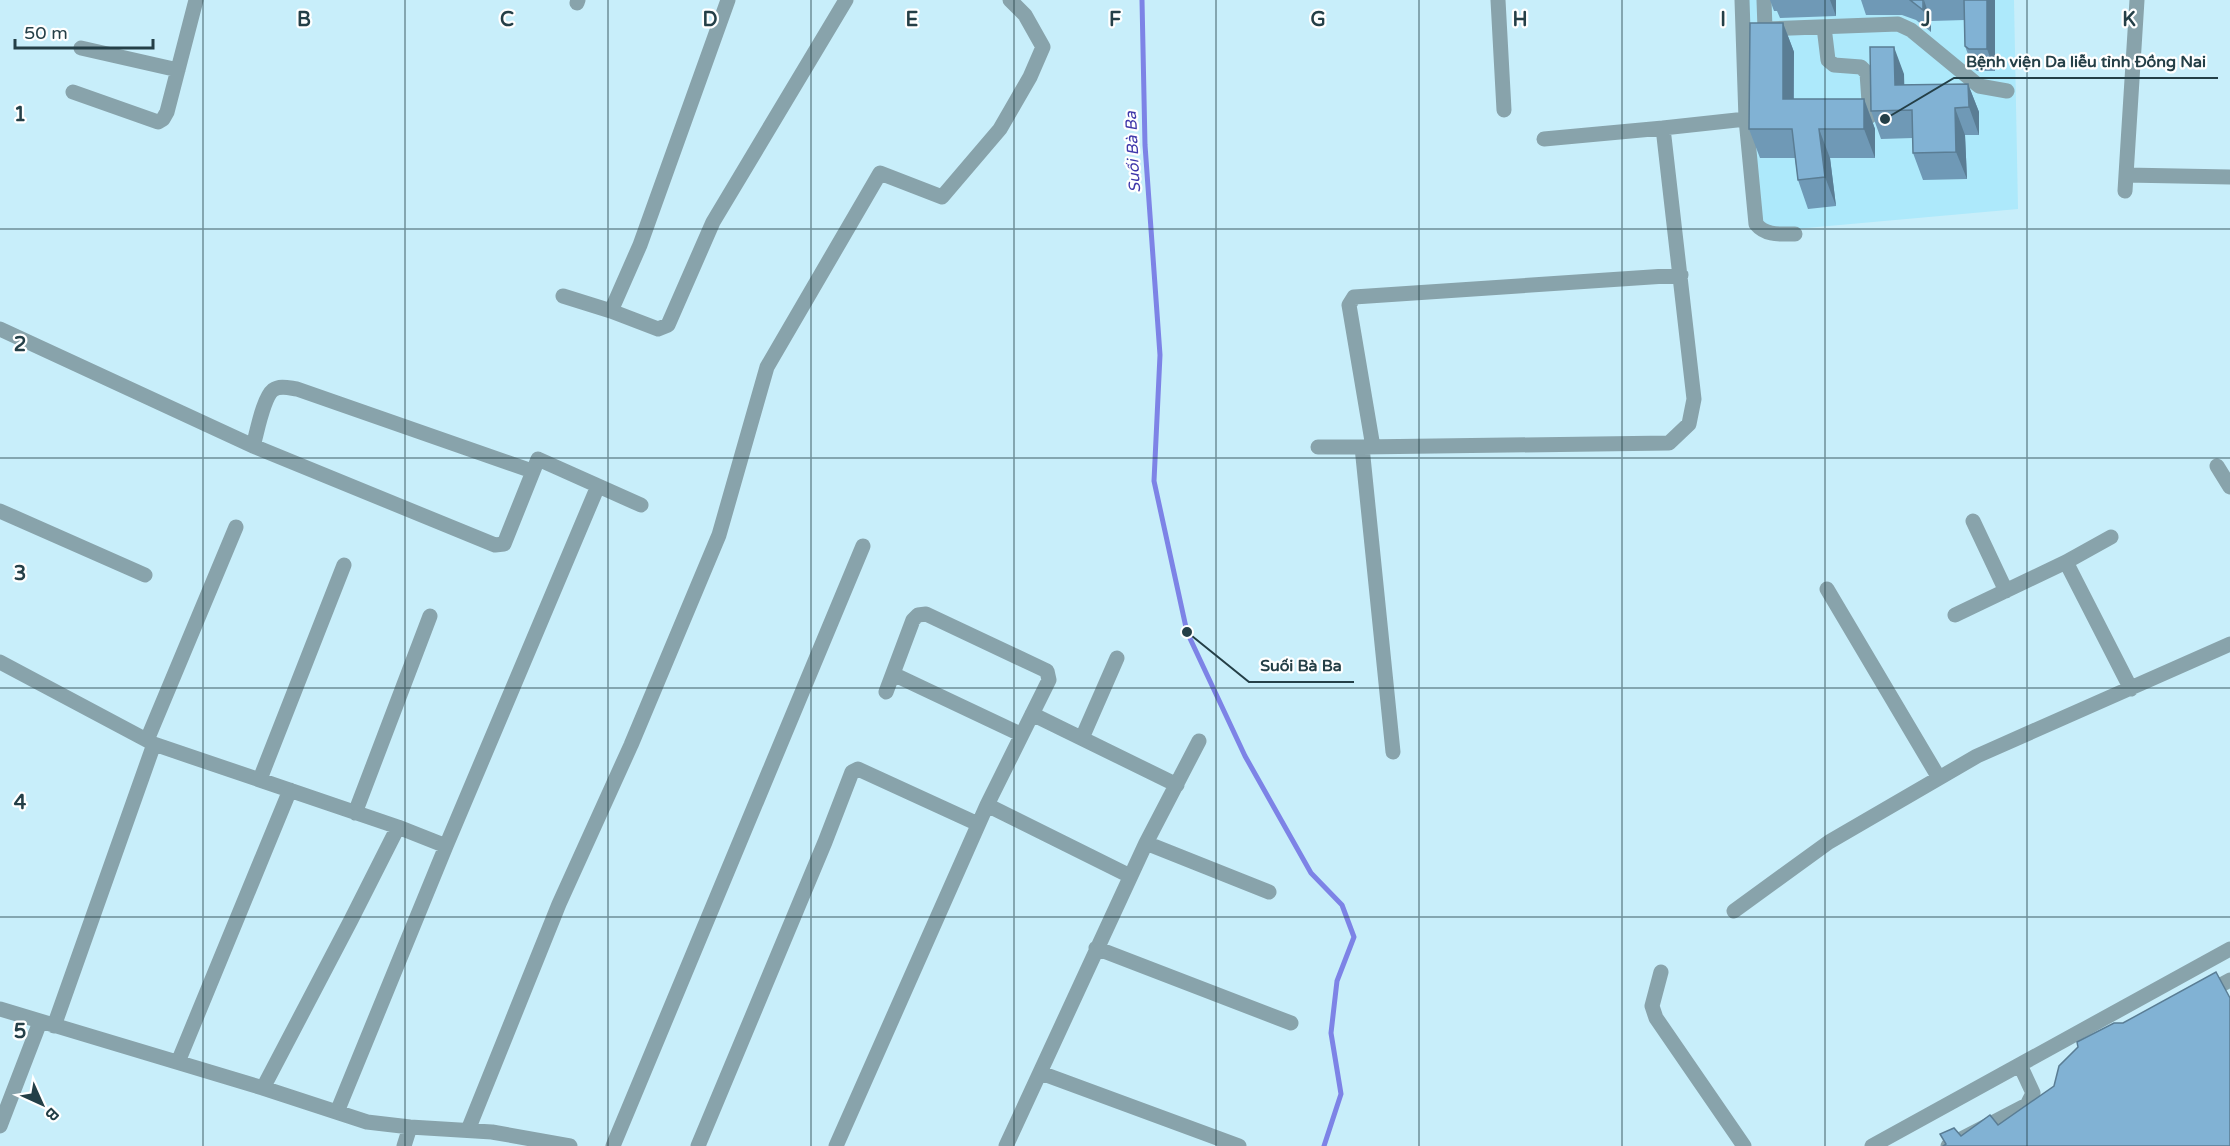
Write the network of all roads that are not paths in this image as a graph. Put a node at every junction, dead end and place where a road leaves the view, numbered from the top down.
1 (196, 0) edge
2 (728, 0) edge
3 (846, 0) edge
4 (1010, 0) edge
5 (1498, 0) edge
6 (1742, 0) edge
7 (1764, 0) edge
8 (2137, 0) edge
9 (1824, 27) junction
10 (1743, 29) junction
11 (1765, 29) junction
12 (81, 48) dead end
13 (178, 70) junction
14 (2007, 91) dead end
15 (73, 92) dead end
16 (1504, 110) dead end
17 (1870, 116) edge
18 (1746, 119) junction
19 (1663, 128) junction
20 (1544, 139) dead end
21 (2230, 177) edge
22 (1795, 234) dead end
23 (1681, 275) junction
24 (563, 296) dead end
25 (611, 311) junction
26 (0, 329) edge
27 (253, 446) junction
28 (1318, 447) dead end
29 (1367, 447) junction
30 (2217, 465) dead end
31 (532, 471) junction
32 (598, 486) junction
33 (2230, 487) edge
34 (640, 505) dead end
35 (0, 511) edge
36 (1974, 521) dead end
37 (236, 527) dead end
38 (2112, 537) dead end
39 (863, 546) dead end
40 (2066, 562) junction
41 (344, 565) dead end
42 (145, 575) dead end
43 (1827, 590) dead end
44 (2006, 591) junction
45 (1955, 615) dead end
46 (430, 616) dead end
47 (2230, 644) edge
48 (1117, 658) dead end
49 (0, 662) edge
50 (893, 674) junction
51 (2131, 688) junction
52 (886, 692) dead end
53 (1032, 714) junction
54 (1020, 734) junction
55 (1082, 738) junction
56 (1199, 741) dead end
57 (150, 742) junction
58 (1393, 752) dead end
59 (1939, 778) junction
60 (260, 779) junction
61 (1177, 785) junction
62 (290, 790) junction
63 (987, 805) junction
64 (355, 813) junction
65 (978, 824) junction
66 (398, 827) junction
67 (1146, 843) junction
68 (446, 846) junction
69 (1130, 876) junction
70 (1269, 892) dead end
71 (1734, 911) dead end
72 (1096, 948) junction
73 (2230, 949) edge
74 (1661, 972) dead end
75 (2230, 980) edge
76 (2188, 1002) edge
77 (0, 1009) edge
78 (1291, 1023) dead end
79 (47, 1024) junction
80 (178, 1062) junction
81 (2020, 1065) junction
82 (1041, 1073) junction
83 (263, 1088) junction
84 (337, 1112) junction
85 (0, 1126) edge
86 (410, 1127) junction
87 (468, 1130) junction
88 (404, 1146) edge
89 (570, 1146) edge
90 (613, 1146) edge
91 (698, 1146) edge
92 (836, 1146) edge
93 (1006, 1146) edge
94 (1239, 1146) edge
95 (1744, 1146) edge
96 (1872, 1146) edge
97 (1948, 1146) edge

1 - 13 street
2 - 25 street
3 - 25 street
4 - 87 street
5 - 16 street
6 - 10 street
7 - 11 street
8 - 21 street
9 - 11 street
9 - 14 street
9 - 17 street
10 - 11 street
10 - 18 street
12 - 13 street
13 - 15 street
18 - 19 street
18 - 22 street
19 - 20 street
19 - 23 street
23 - 29 street
23 - 29 street
24 - 25 street
26 - 27 street
27 - 31 street
27 - 31 street
28 - 29 street
29 - 58 street
30 - 33 street
31 - 32 street
32 - 34 street
32 - 68 street
35 - 42 street
36 - 44 street
37 - 57 street
38 - 40 street
39 - 90 street
40 - 44 street
40 - 51 street
41 - 60 street
43 - 59 street
44 - 45 street
46 - 64 street
47 - 51 street
48 - 55 street
49 - 57 street
50 - 52 street
50 - 53 street
50 - 54 street
51 - 59 street
53 - 54 street
53 - 55 street
54 - 63 street
55 - 61 street
56 - 61 street
57 - 60 street
57 - 79 street
59 - 71 street
60 - 62 street
61 - 67 street
62 - 64 street
62 - 80 street
63 - 65 street
63 - 69 street
64 - 66 street
65 - 91 street
65 - 92 street
66 - 68 street
66 - 83 street
67 - 69 street
67 - 70 street
68 - 84 street
69 - 72 street
72 - 78 street
72 - 82 street
73 - 81 street
74 - 95 street
75 - 76 street
77 - 79 street
79 - 80 street
79 - 85 street
80 - 83 street
81 - 96 street
81 - 97 street
82 - 93 street
82 - 94 street
83 - 84 street
84 - 86 street
86 - 87 street
86 - 88 street
87 - 89 street

